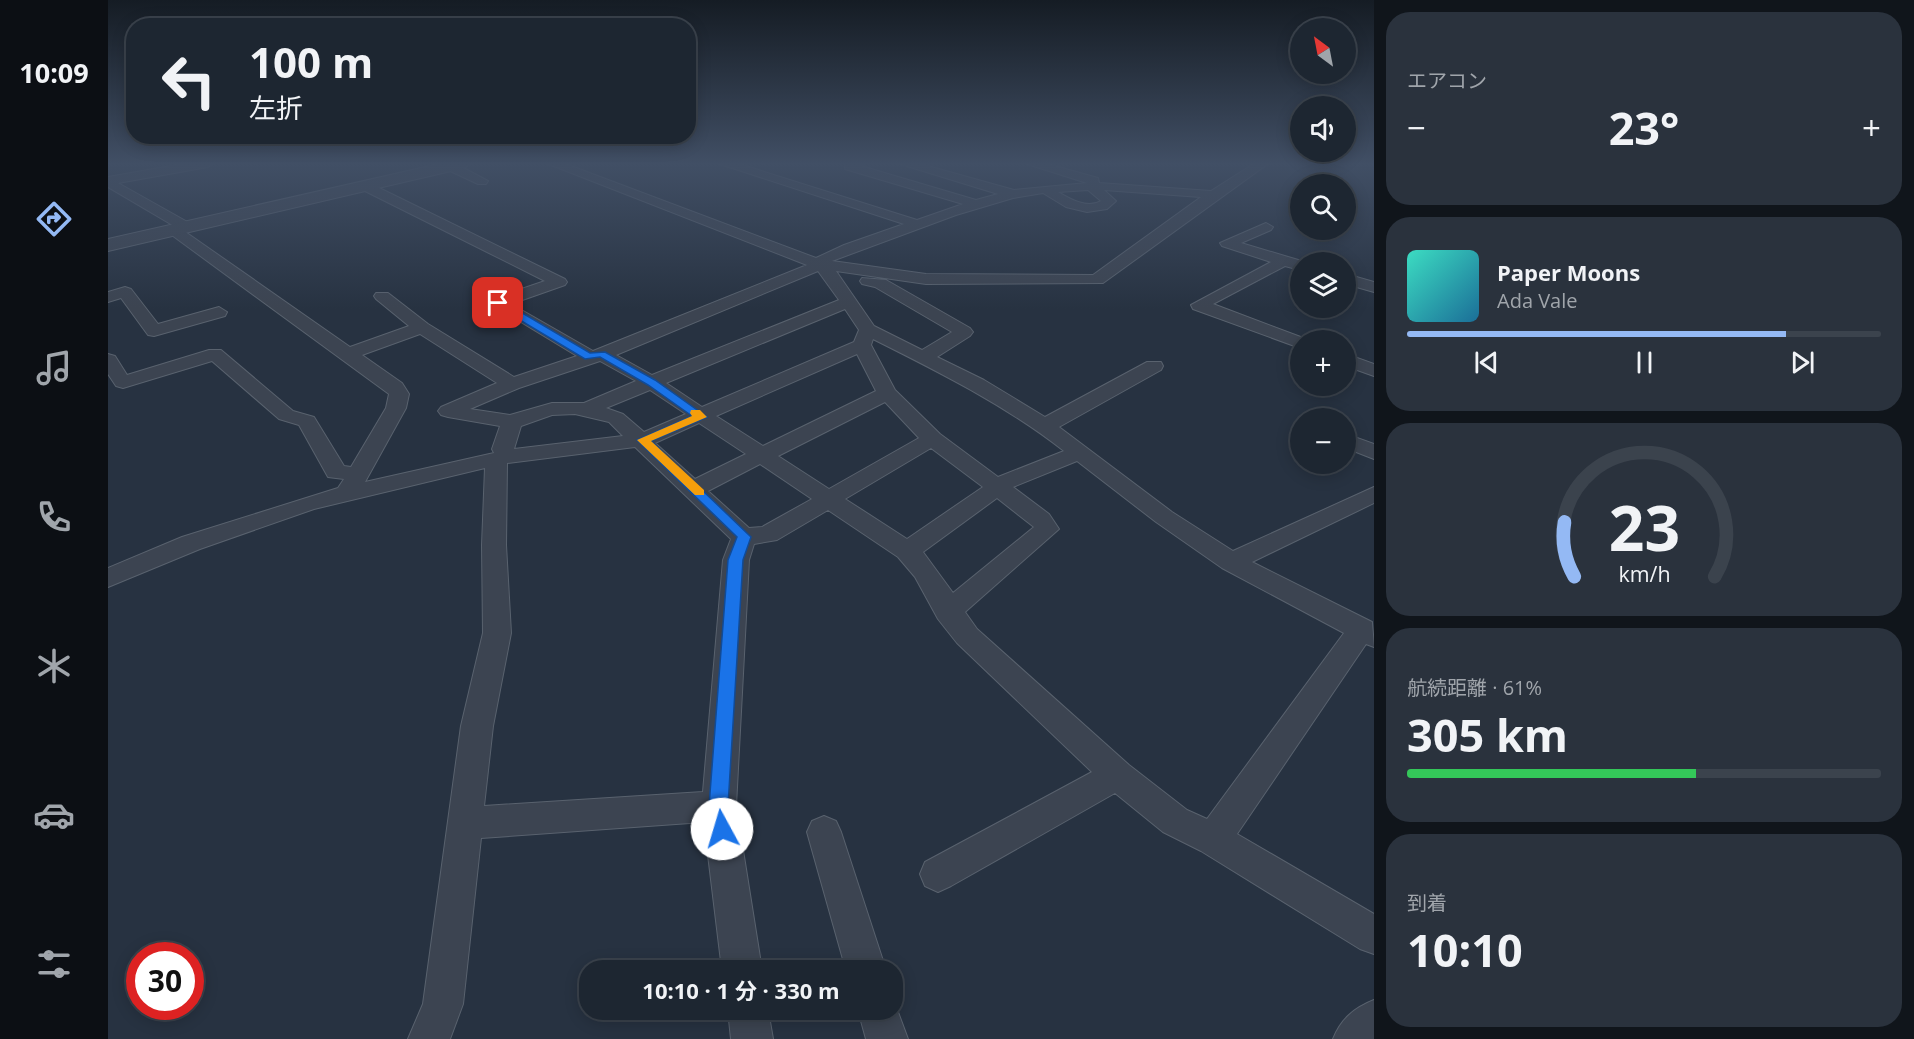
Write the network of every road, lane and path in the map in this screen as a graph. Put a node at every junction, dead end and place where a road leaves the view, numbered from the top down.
1 (154, 211) edge
2 (255, 211) edge
3 (417, 211) edge
4 (680, 211) edge
5 (876, 211) edge
6 (954, 211) edge
7 (1191, 211) edge
8 (916, 224) junction
9 (1266, 227) dead end
10 (180, 229) junction
11 (108, 245) edge
12 (1284, 261) junction
13 (1290, 263) edge
14 (818, 264) junction
15 (1356, 281) edge
16 (1371, 283) edge
17 (837, 286) junction
18 (382, 296) dead end
19 (108, 297) edge
20 (849, 303) junction
21 (219, 312) dead end
22 (422, 328) junction
23 (865, 338) junction
24 (1290, 339) edge
25 (350, 353) junction
26 (595, 355) junction
27 (922, 358) junction
28 (108, 360) edge
29 (1154, 366) dead end
30 (651, 382) junction
31 (512, 384) junction
32 (886, 393) junction
33 (589, 408) junction
34 (701, 417) junction
35 (512, 422) junction
36 (1045, 426) junction
37 (932, 439) junction
38 (643, 440) junction
39 (1356, 444) edge
40 (1080, 452) junction
41 (1374, 452) edge
42 (760, 457) junction
43 (501, 458) junction
44 (353, 484) junction
45 (695, 488) junction
46 (997, 489) junction
47 (1374, 494) edge
48 (828, 500) junction
49 (744, 537) junction
50 (907, 551) junction
51 (1231, 562) junction
52 (108, 578) edge
53 (948, 612) junction
54 (1368, 633) edge
55 (1118, 775) junction
56 (719, 806) junction
57 (466, 823) junction
58 (824, 832) dead end
59 (1213, 839) junction
60 (938, 874) dead end
61 (1374, 935) edge
62 (741, 960) edge
63 (863, 960) edge
64 (749, 1020) edge
65 (881, 1020) edge
66 (1374, 1021) edge
67 (431, 1038) edge
68 (752, 1039) edge
69 (887, 1039) edge
70 (1354, 1039) edge

1 - 10 street
2 - 10 street
3 - 26 street
4 - 14 street
5 - 8 street
6 - 8 street
7 - 14 street
8 - 14 street
9 - 12 street
10 - 11 street
10 - 25 street
12 - 13 street
12 - 24 street
14 - 17 street
14 - 26 street
15 - 16 street
17 - 20 street
17 - 27 street
18 - 22 street
19 - 21 street
20 - 23 street
20 - 30 street
22 - 25 street
22 - 31 street
23 - 27 street
23 - 32 street
23 - 34 street
25 - 44 street
26 - 30 street
26 - 31 street
27 - 36 street
28 - 44 street
29 - 36 street
30 - 33 street
30 - 34 street
31 - 35 street
32 - 37 street
32 - 42 street
33 - 35 street
33 - 38 street
34 - 38 street
34 - 42 street
35 - 43 street
36 - 40 street
37 - 46 street
37 - 48 street
38 - 43 street
38 - 45 street
39 - 41 street
40 - 46 street
40 - 51 street
42 - 45 street
42 - 48 street
43 - 44 street
43 - 57 street
44 - 52 street
45 - 49 street
46 - 50 street
46 - 53 street
47 - 51 street
48 - 49 street
48 - 50 street
49 - 56 street
50 - 53 street
51 - 54 street
53 - 55 street
54 - 59 street
55 - 59 street
55 - 60 street
56 - 57 street
56 - 62 street
57 - 67 street
58 - 63 street
59 - 61 street
64 - 68 street
65 - 69 street
66 - 70 street

